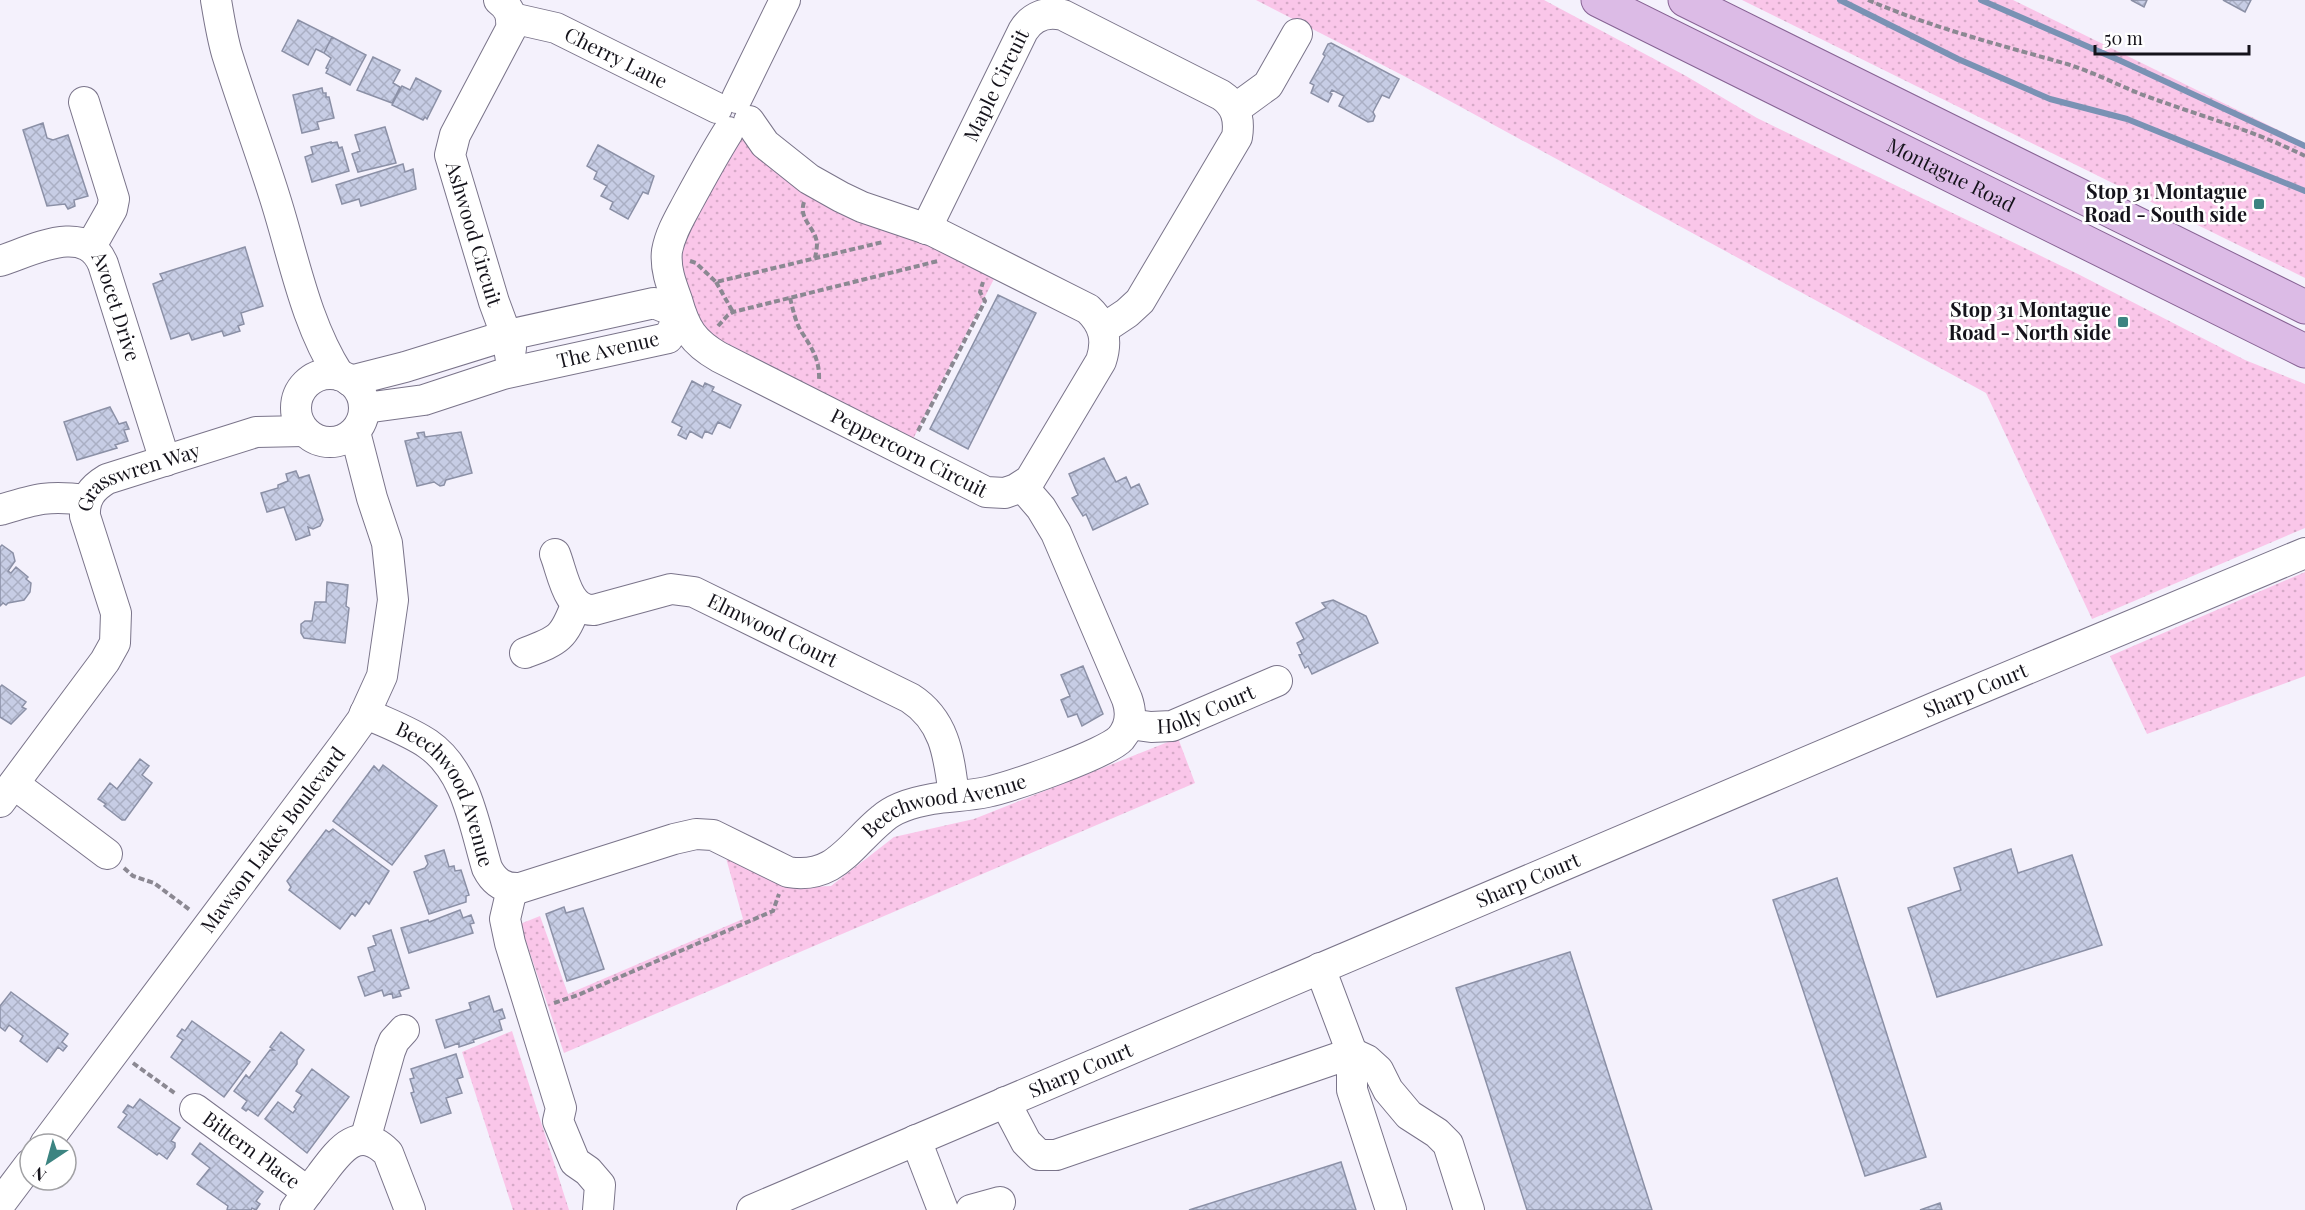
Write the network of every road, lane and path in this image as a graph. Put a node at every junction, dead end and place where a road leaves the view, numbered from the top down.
1 (216, 0) edge
2 (236, 0) edge
3 (785, 0) edge
4 (1598, 0) edge
5 (1685, 0) edge
6 (1868, 0) edge
7 (506, 9) edge
8 (1028, 9) edge
9 (1297, 34) dead end
10 (84, 102) dead end
11 (1235, 109) junction
12 (733, 115) junction
13 (260, 148) junction
14 (2305, 156) edge
15 (806, 199) dead end
16 (926, 228) junction
17 (887, 241) dead end
18 (91, 246) junction
19 (667, 256) junction
20 (815, 258) junction
21 (0, 261) edge
22 (939, 261) dead end
23 (1015, 272) junction
24 (716, 282) junction
25 (790, 298) junction
26 (2305, 307) edge
27 (307, 309) junction
28 (733, 312) junction
29 (681, 314) junction
30 (1103, 329) junction
31 (508, 335) junction
32 (703, 347) junction
33 (2304, 350) edge
34 (503, 374) junction
35 (345, 378) junction
36 (810, 402) junction
37 (307, 416) junction
38 (360, 420) junction
39 (920, 441) dead end
40 (165, 461) junction
41 (1022, 486) junction
42 (372, 498) junction
43 (86, 500) junction
44 (0, 510) edge
45 (2305, 553) edge
46 (555, 554) dead end
47 (576, 605) junction
48 (525, 653) dead end
49 (1277, 681) dead end
50 (365, 712) junction
51 (1129, 724) junction
52 (7, 793) edge
53 (954, 796) junction
54 (107, 854) joint
55 (782, 884) dead end
56 (512, 889) junction
57 (209, 925) junction
58 (1320, 968) junction
59 (547, 1005) dead end
60 (404, 1029) dead end
61 (116, 1050) junction
62 (1352, 1053) junction
63 (1005, 1102) junction
64 (195, 1109) joint
65 (54, 1132) edge
66 (365, 1140) junction
67 (915, 1140) junction
68 (18, 1180) edge
69 (302, 1201) edge
70 (1000, 1202) dead end
71 (0, 1204) edge
72 (410, 1210) edge
73 (598, 1210) edge
74 (752, 1210) edge
75 (943, 1210) edge
76 (971, 1210) edge
77 (1391, 1210) edge
78 (1469, 1210) edge

1 - 13 street
2 - 13 street
3 - 12 street
4 - 33 main road, Montague Road
5 - 26 main road, Montague Road
6 - 14 path
7 - 12 street, Cherry Lane
7 - 31 street, Ashwood Circuit
8 - 11 street, Maple Circuit
8 - 16 street, Maple Circuit
9 - 11 street
10 - 18 street
11 - 30 street
12 - 16 street
12 - 19 street, Peppercorn Circuit
13 - 27 street
15 - 20 path
16 - 23 street
17 - 20 path
18 - 21 street, Avocet Drive
18 - 40 street, Avocet Drive
19 - 24 path
19 - 29 street, Peppercorn Circuit
20 - 24 path
22 - 25 path
23 - 30 street
23 - 39 path
24 - 28 path
25 - 28 path
25 - 36 path
27 - 35 street
27 - 37 street
28 - 32 path
29 - 31 street, The Avenue
29 - 32 street, Peppercorn Circuit
29 - 34 street, The Avenue
30 - 41 street
31 - 34 street, Ashwood Circuit
31 - 35 street, The Avenue
32 - 36 street, Peppercorn Circuit
34 - 38 street, The Avenue
35 - 37 street
35 - 38 street
36 - 41 street, Peppercorn Circuit
37 - 38 street
37 - 40 street, Grasswren Way
37 - 42 street, Mawson Lakes Boulevard
38 - 42 street, Mawson Lakes Boulevard
40 - 43 street, Grasswren Way
41 - 51 street
42 - 50 street, Mawson Lakes Boulevard
43 - 44 street
43 - 52 street, Grasswren Way
45 - 58 street, Sharp Court
46 - 47 street
47 - 48 street
47 - 53 street, Elmwood Court
49 - 51 street, Holly Court
50 - 56 street, Beechwood Avenue
50 - 57 street, Mawson Lakes Boulevard
51 - 53 street, Beechwood Avenue
52 - 54 street, Grasswren Way
53 - 56 street, Beechwood Avenue
54 - 57 path
55 - 59 path
56 - 73 street, Beechwood Avenue
57 - 61 street, Mawson Lakes Boulevard
58 - 62 street
58 - 63 street, Sharp Court
60 - 66 street
61 - 64 path
61 - 65 street, Mawson Lakes Boulevard
62 - 63 street
62 - 77 street
62 - 78 street
63 - 67 street, Sharp Court
64 - 69 street, Bittern Place
66 - 69 street
66 - 72 street
67 - 74 street, Sharp Court
67 - 75 street
68 - 71 street
70 - 76 street

